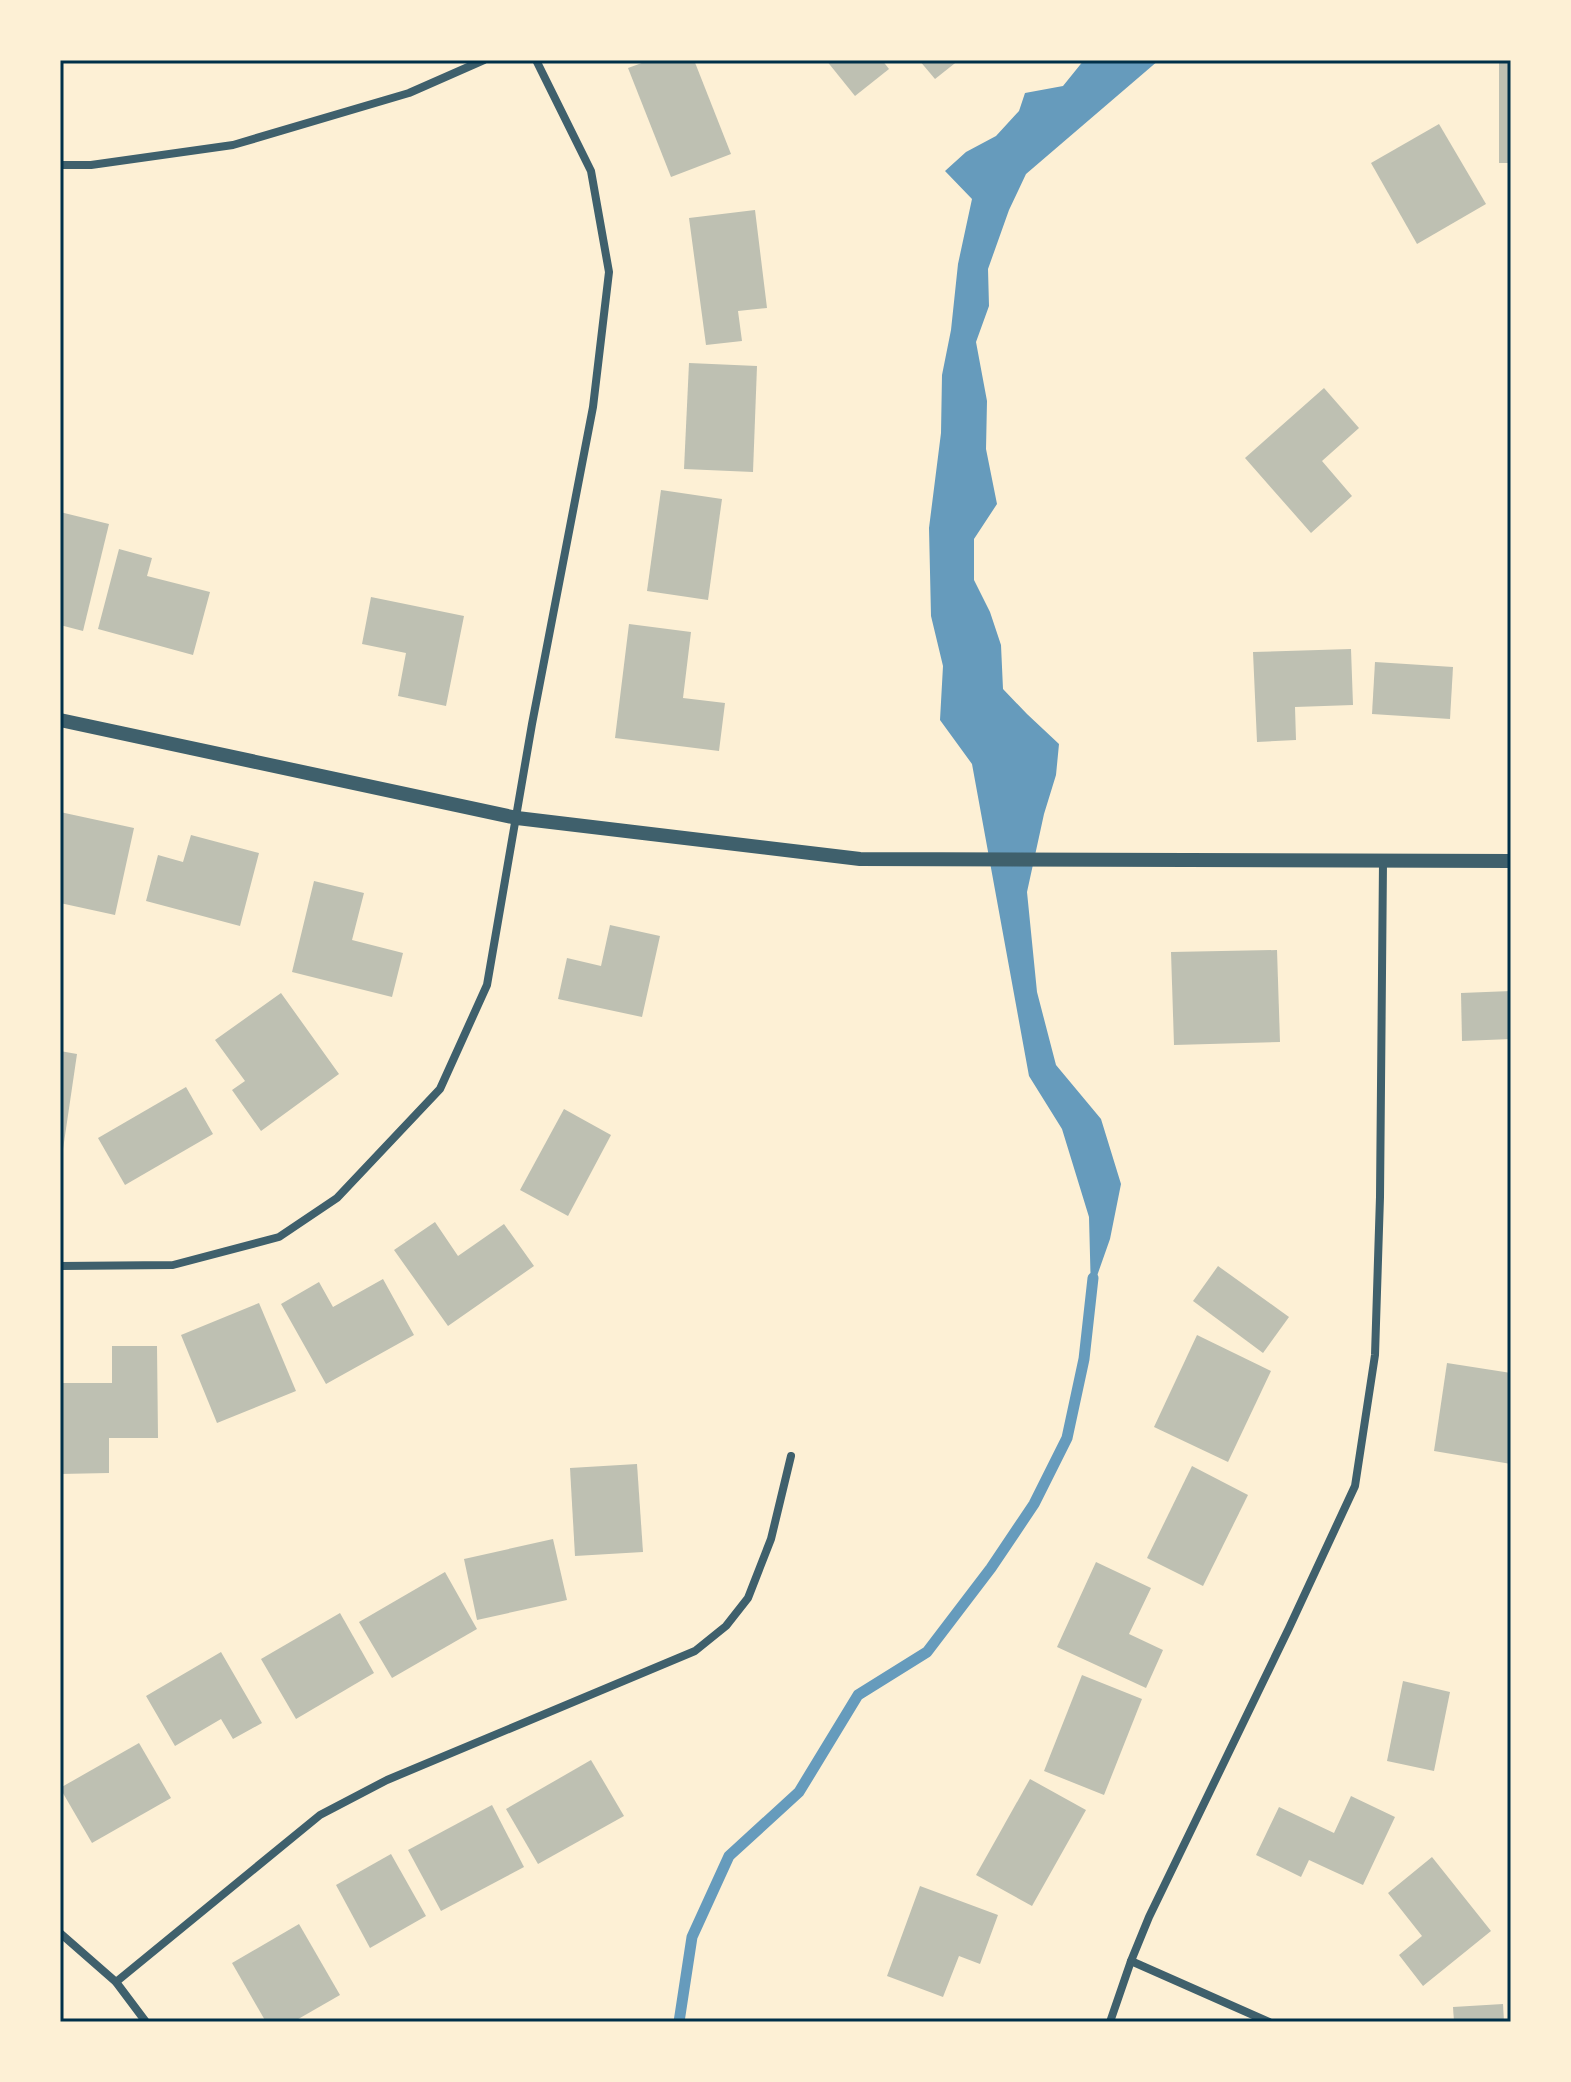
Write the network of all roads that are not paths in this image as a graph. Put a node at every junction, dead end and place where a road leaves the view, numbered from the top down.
1 (484, 60) edge
2 (536, 60) edge
3 (60, 165) edge
4 (60, 720) edge
5 (517, 818) junction
6 (1511, 861) edge
7 (1383, 862) junction
8 (60, 1266) edge
9 (791, 1456) dead end
10 (60, 1933) edge
11 (1131, 1961) junction
12 (116, 1982) junction
13 (146, 2022) edge
14 (1110, 2022) edge
15 (1269, 2022) edge

1 - 3 street
2 - 5 street
4 - 5 street
5 - 7 street
5 - 8 street
6 - 7 street
7 - 11 street
9 - 12 street
10 - 12 street
11 - 14 street
11 - 15 street
12 - 13 street

